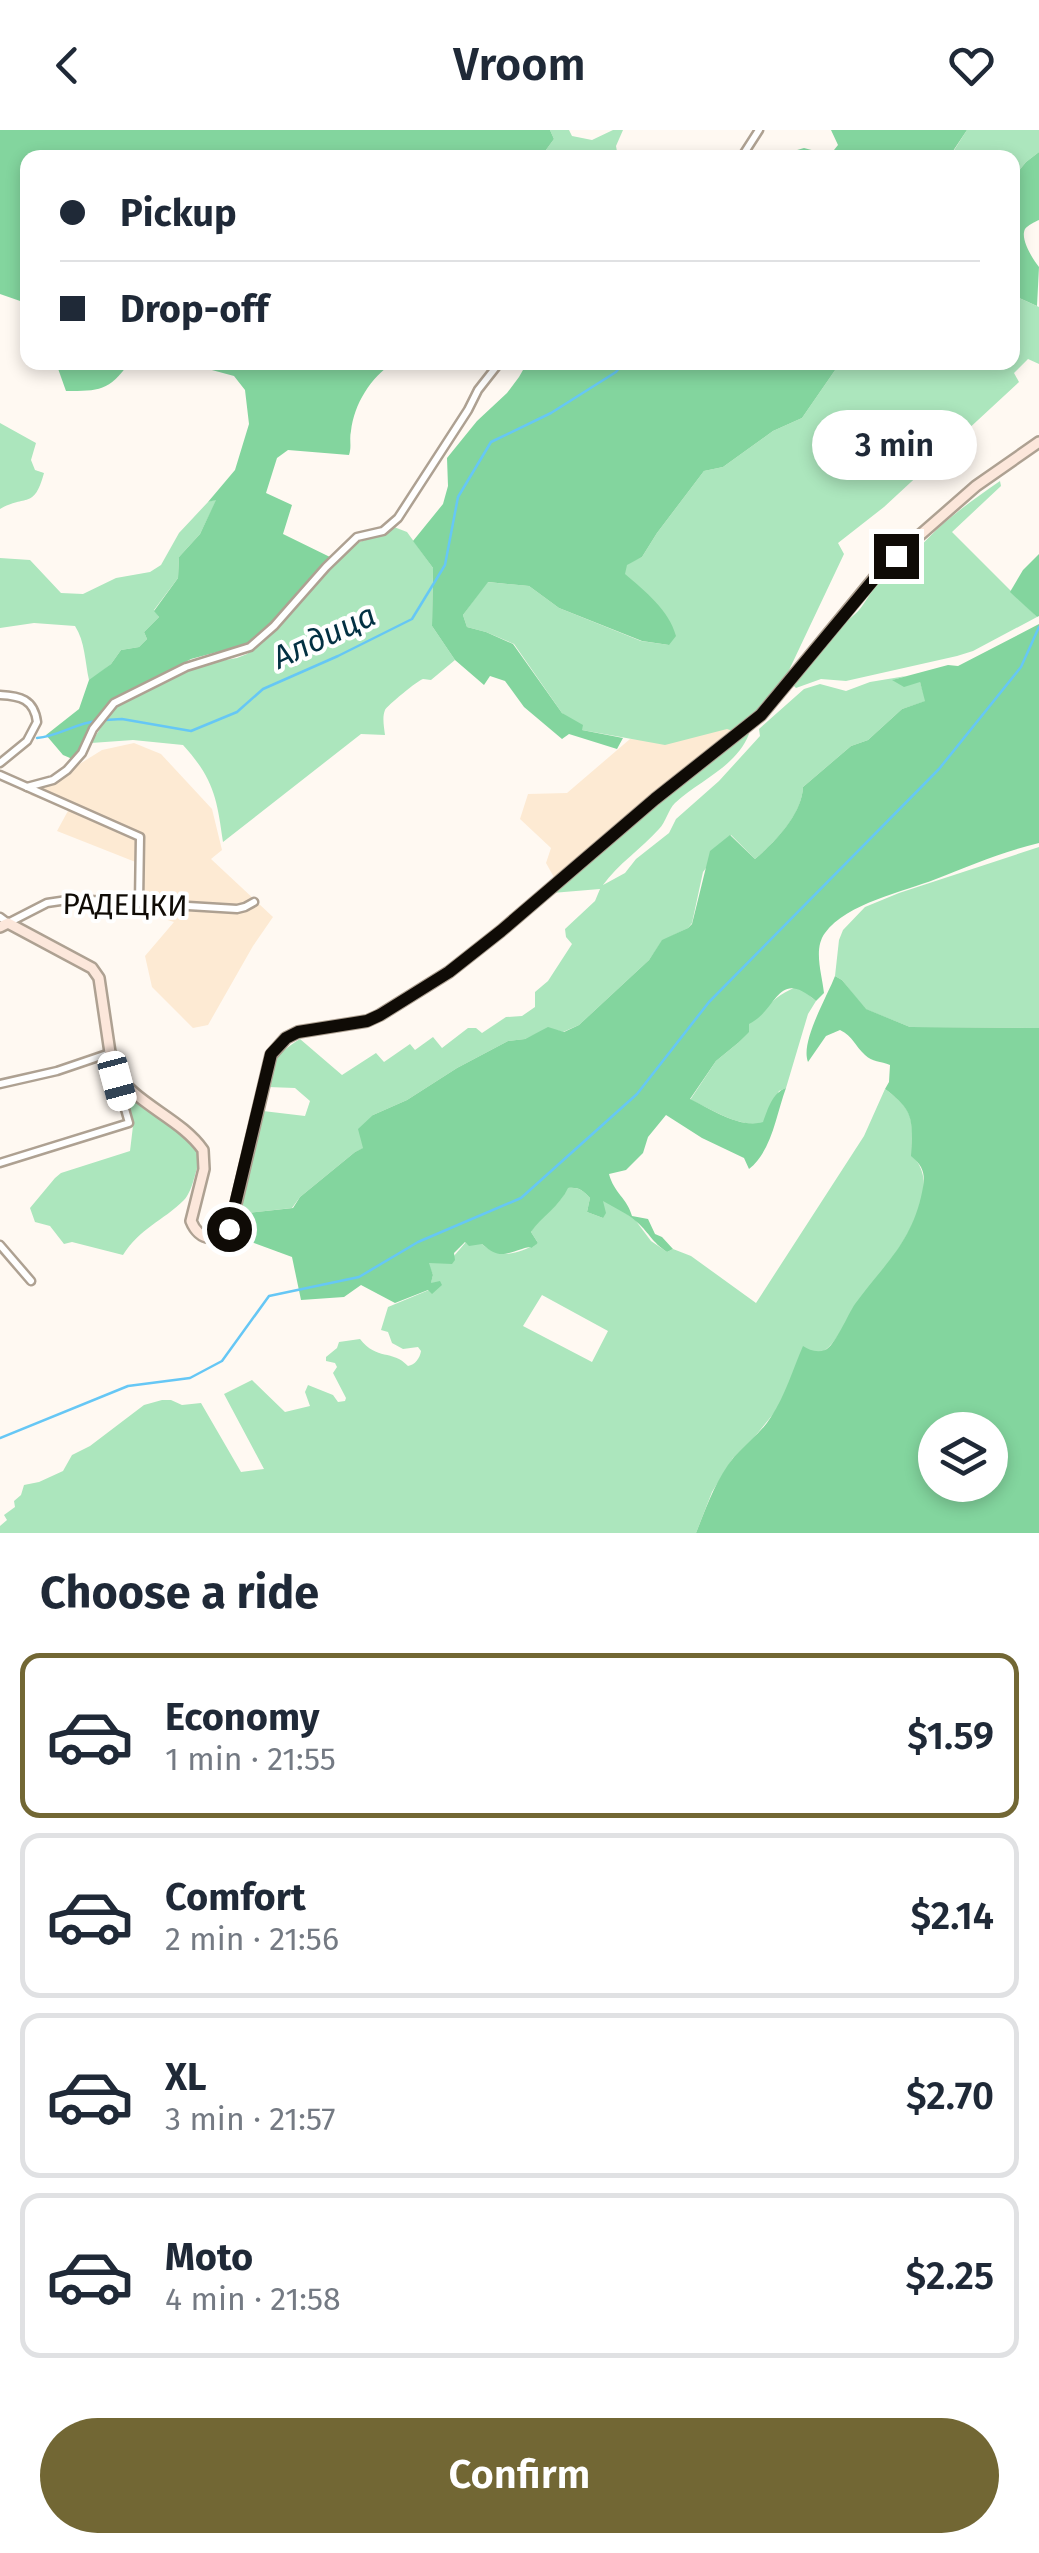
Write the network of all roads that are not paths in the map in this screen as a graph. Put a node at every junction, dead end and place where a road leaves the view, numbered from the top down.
1 (494, 370) edge
2 (1039, 442) edge
3 (0, 695) edge
4 (0, 763) edge
5 (0, 776) edge
6 (27, 788) junction
7 (254, 902) dead end
8 (139, 903) junction
9 (3, 922) edge
10 (110, 1053) junction
11 (118, 1077) junction
12 (0, 1084) edge
13 (0, 1162) edge
14 (0, 1245) edge
15 (31, 1281) dead end

1 - 6 street
2 - 11 street
3 - 4 street
5 - 6 street
6 - 8 street
7 - 8 street, РАДЕЦКИ
8 - 9 street, РАДЕЦКИ
9 - 10 street
10 - 11 street
10 - 12 street
11 - 13 street
14 - 15 street

